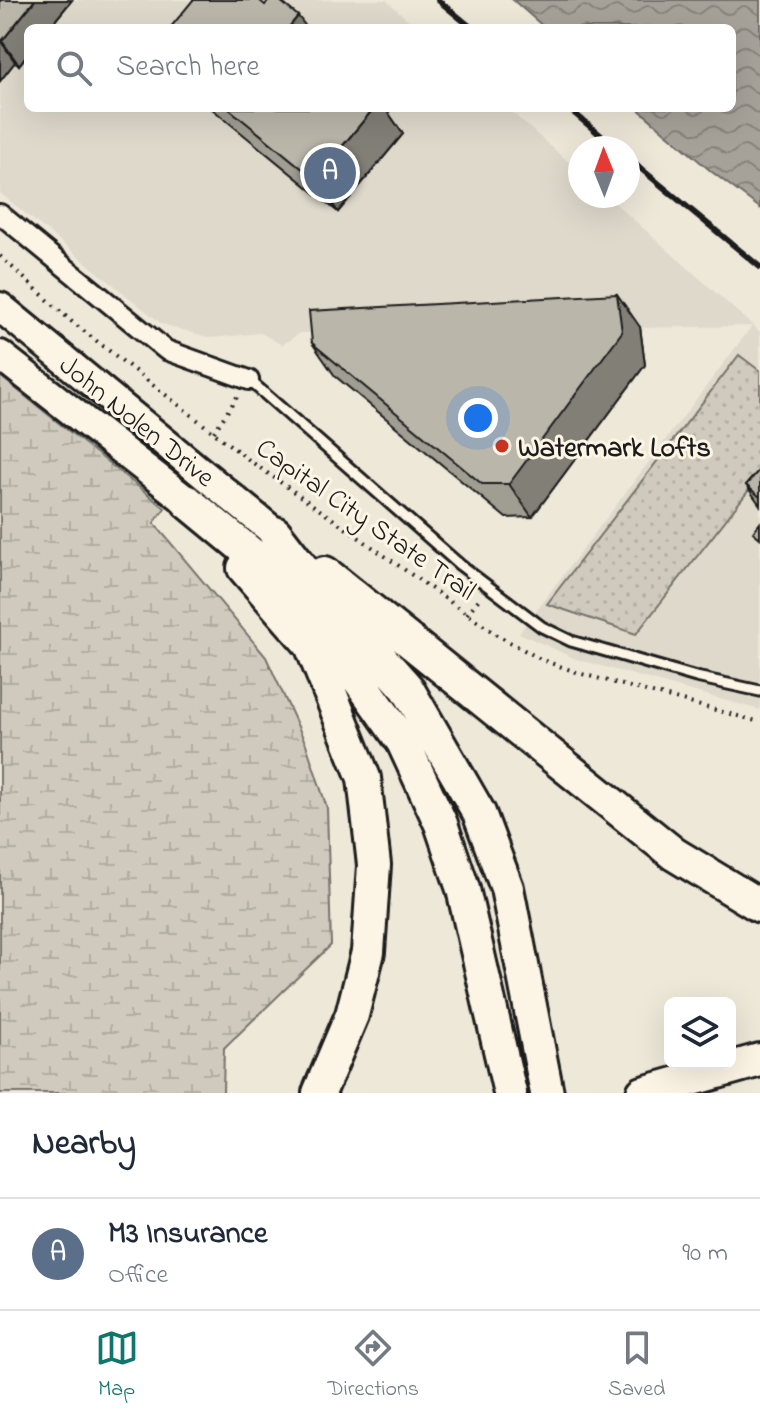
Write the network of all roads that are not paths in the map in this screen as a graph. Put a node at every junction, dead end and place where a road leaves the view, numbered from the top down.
1 (0, 214) edge
2 (0, 307) edge
3 (0, 355) edge
4 (249, 380) joint
5 (188, 502) junction
6 (275, 533) junction
7 (760, 691) edge
8 (760, 906) edge
9 (760, 1060) edge
10 (319, 1093) edge
11 (510, 1093) edge
12 (547, 1093) edge
13 (643, 1093) edge

1 - 4 street
2 - 6 main road, John Nolen Drive
3 - 5 main road, John Nolen Drive
4 - 7 lane
5 - 10 highway
5 - 11 highway
6 - 8 highway
6 - 12 highway
9 - 13 highway

